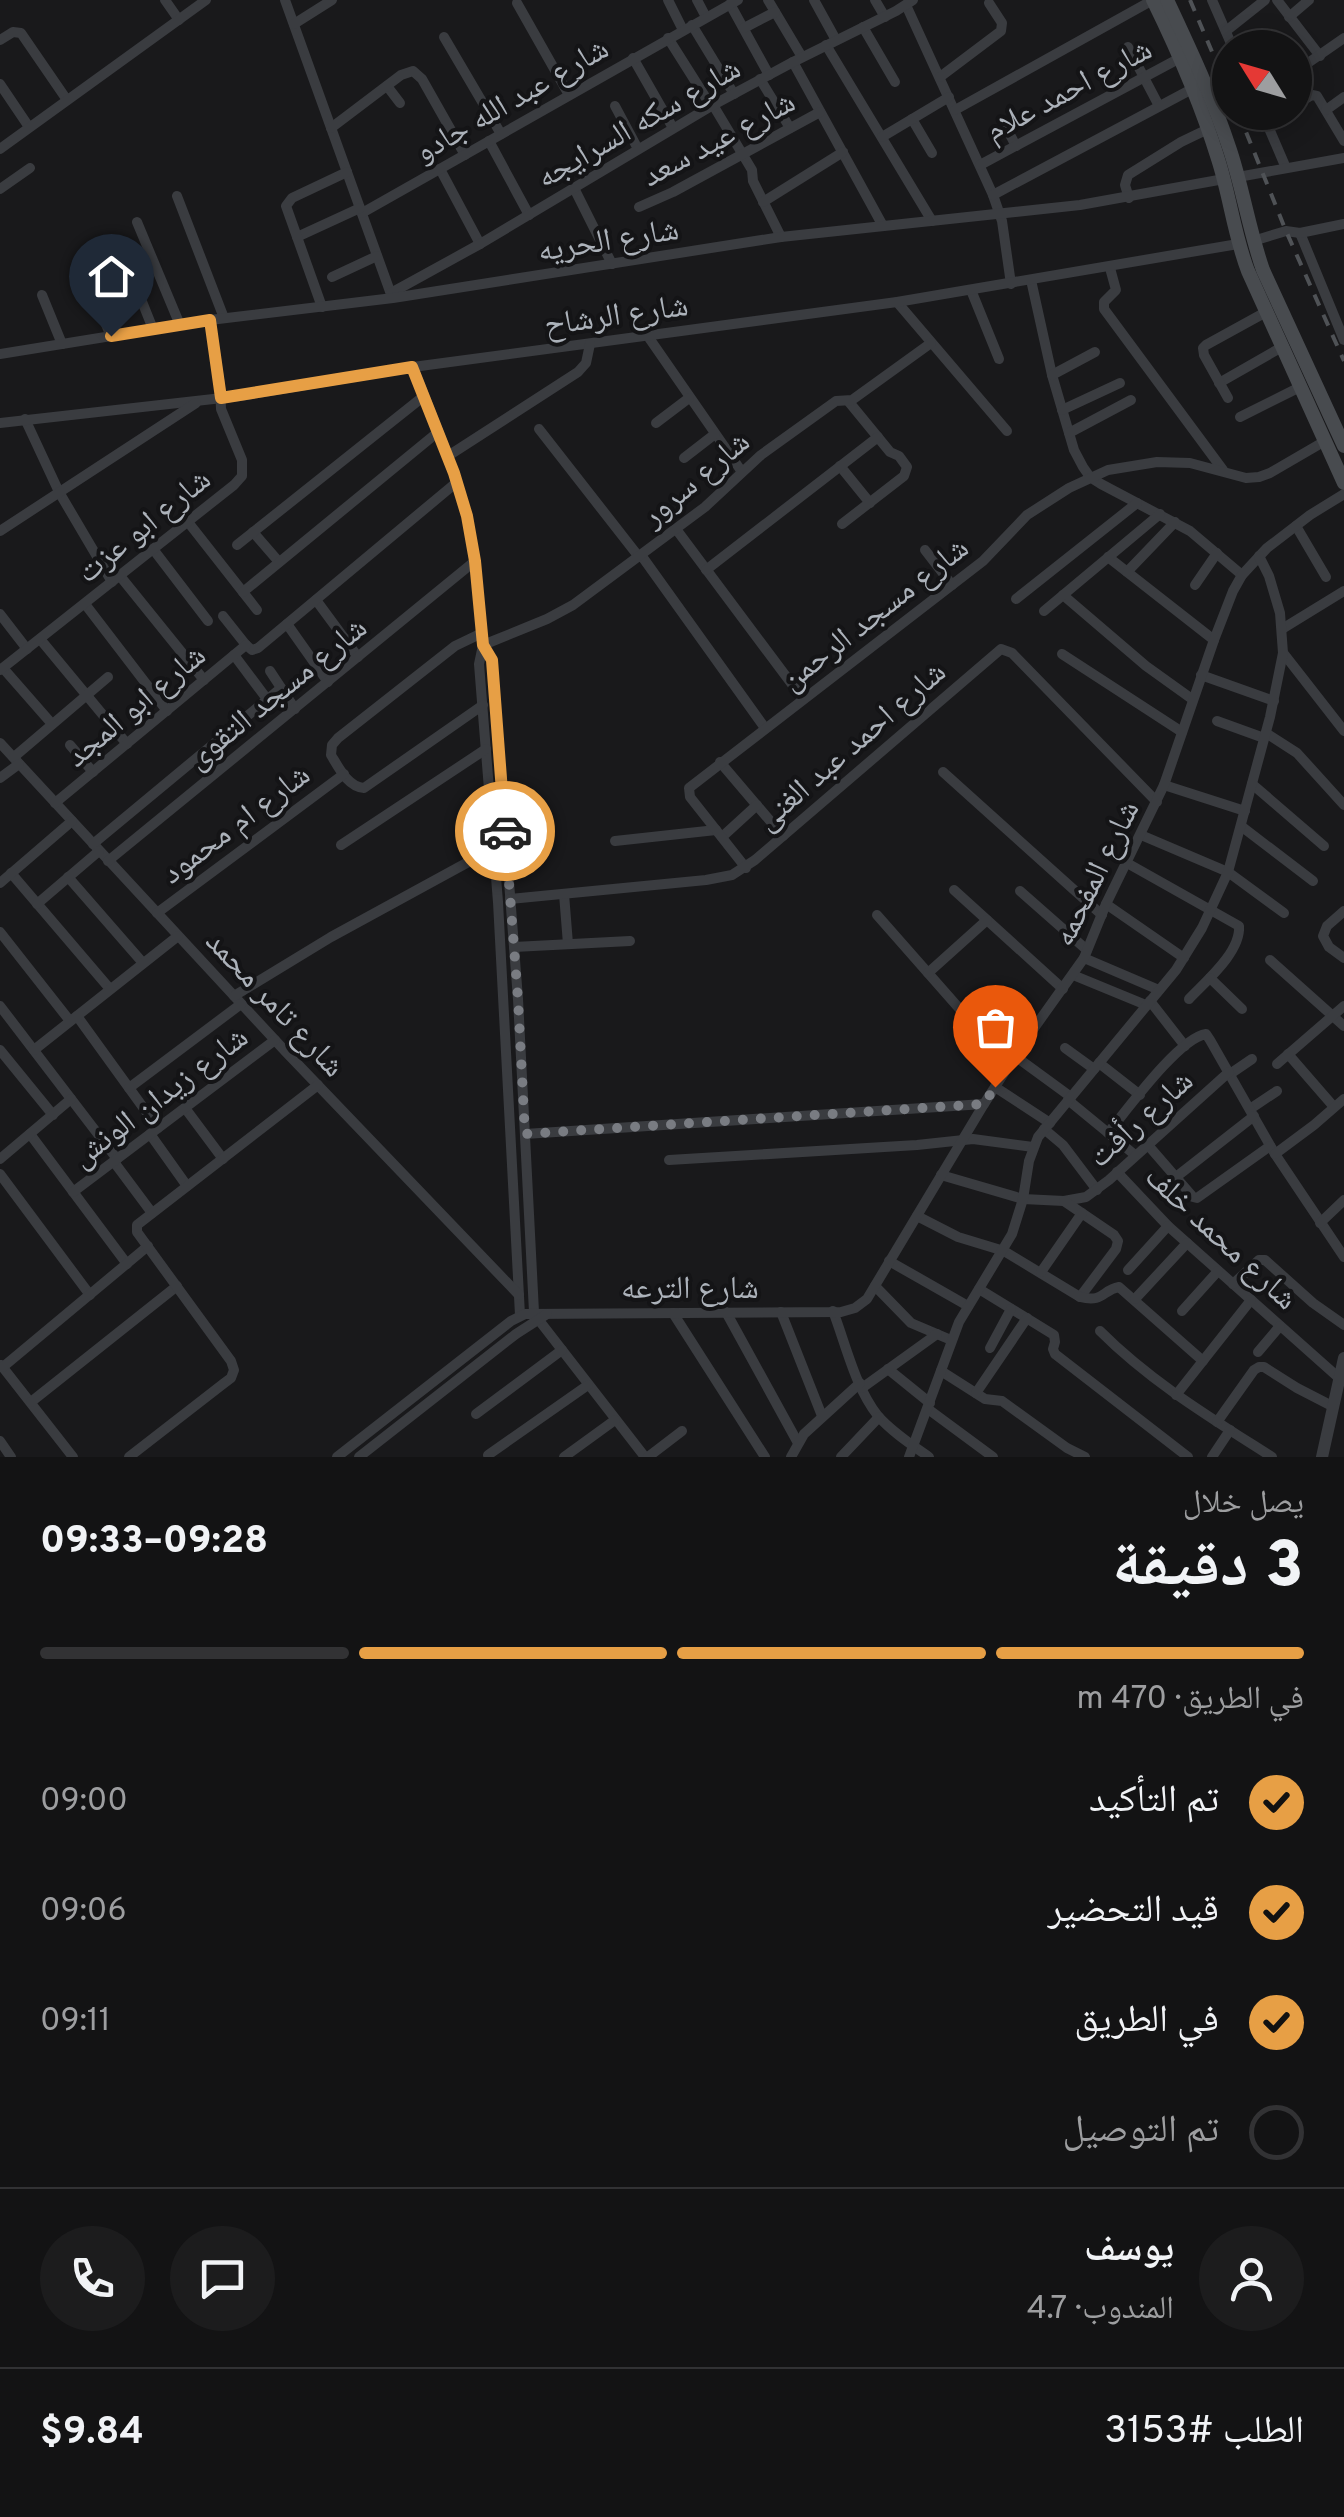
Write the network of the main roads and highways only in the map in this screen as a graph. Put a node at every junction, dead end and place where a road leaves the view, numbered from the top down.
1 (1153, 0) edge
2 (1167, 0) edge
3 (1231, 178) junction
4 (1246, 243) junction
5 (1344, 446) edge
6 (1344, 483) edge

1 - 3 main road
2 - 3 main road
3 - 4 main road
4 - 5 main road
4 - 6 main road

